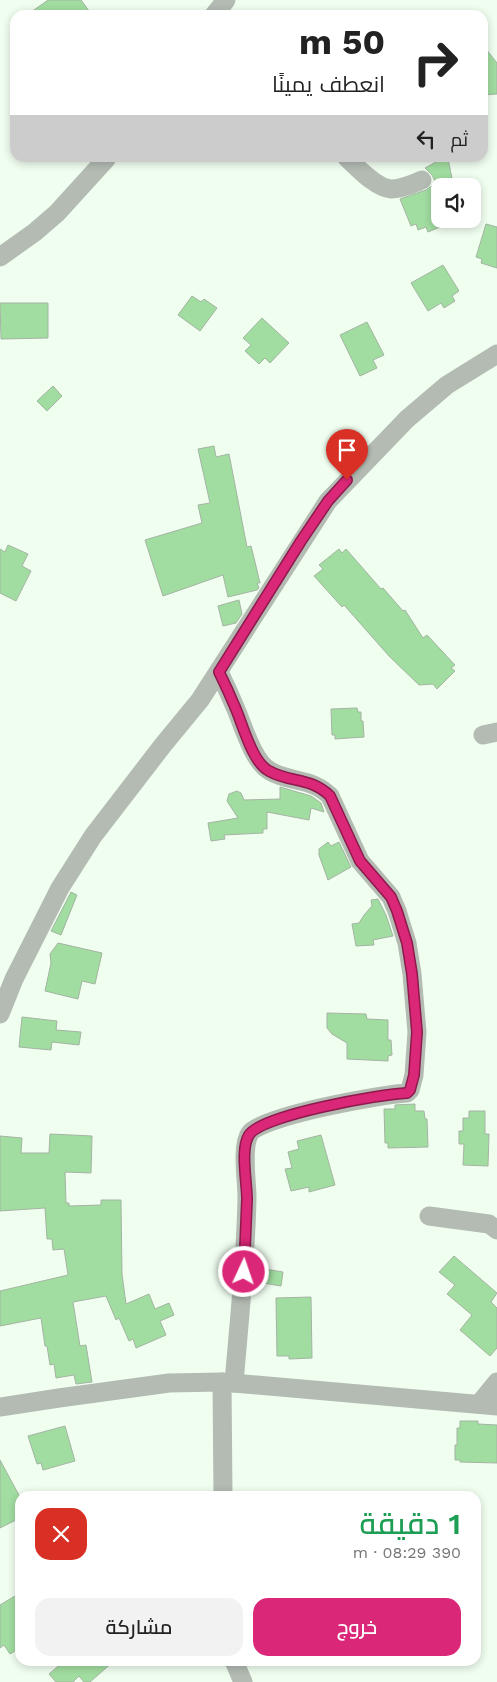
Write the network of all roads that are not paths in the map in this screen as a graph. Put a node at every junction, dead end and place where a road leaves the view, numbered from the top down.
1 (226, 0) edge
2 (218, 10) edge
3 (103, 162) edge
4 (352, 162) edge
5 (422, 180) dead end
6 (0, 257) edge
7 (497, 354) edge
8 (219, 672) junction
9 (0, 1014) edge
10 (429, 1216) dead end
11 (497, 1230) edge
12 (497, 1382) edge
13 (228, 1383) junction
14 (488, 1405) edge
15 (0, 1407) edge
16 (222, 1491) edge
17 (236, 1666) edge
18 (243, 1682) edge

1 - 2 street
3 - 6 street
4 - 5 street
7 - 8 street
8 - 9 street
8 - 13 street
10 - 11 street
12 - 14 street
13 - 14 street
13 - 15 street
13 - 16 street
17 - 18 street

